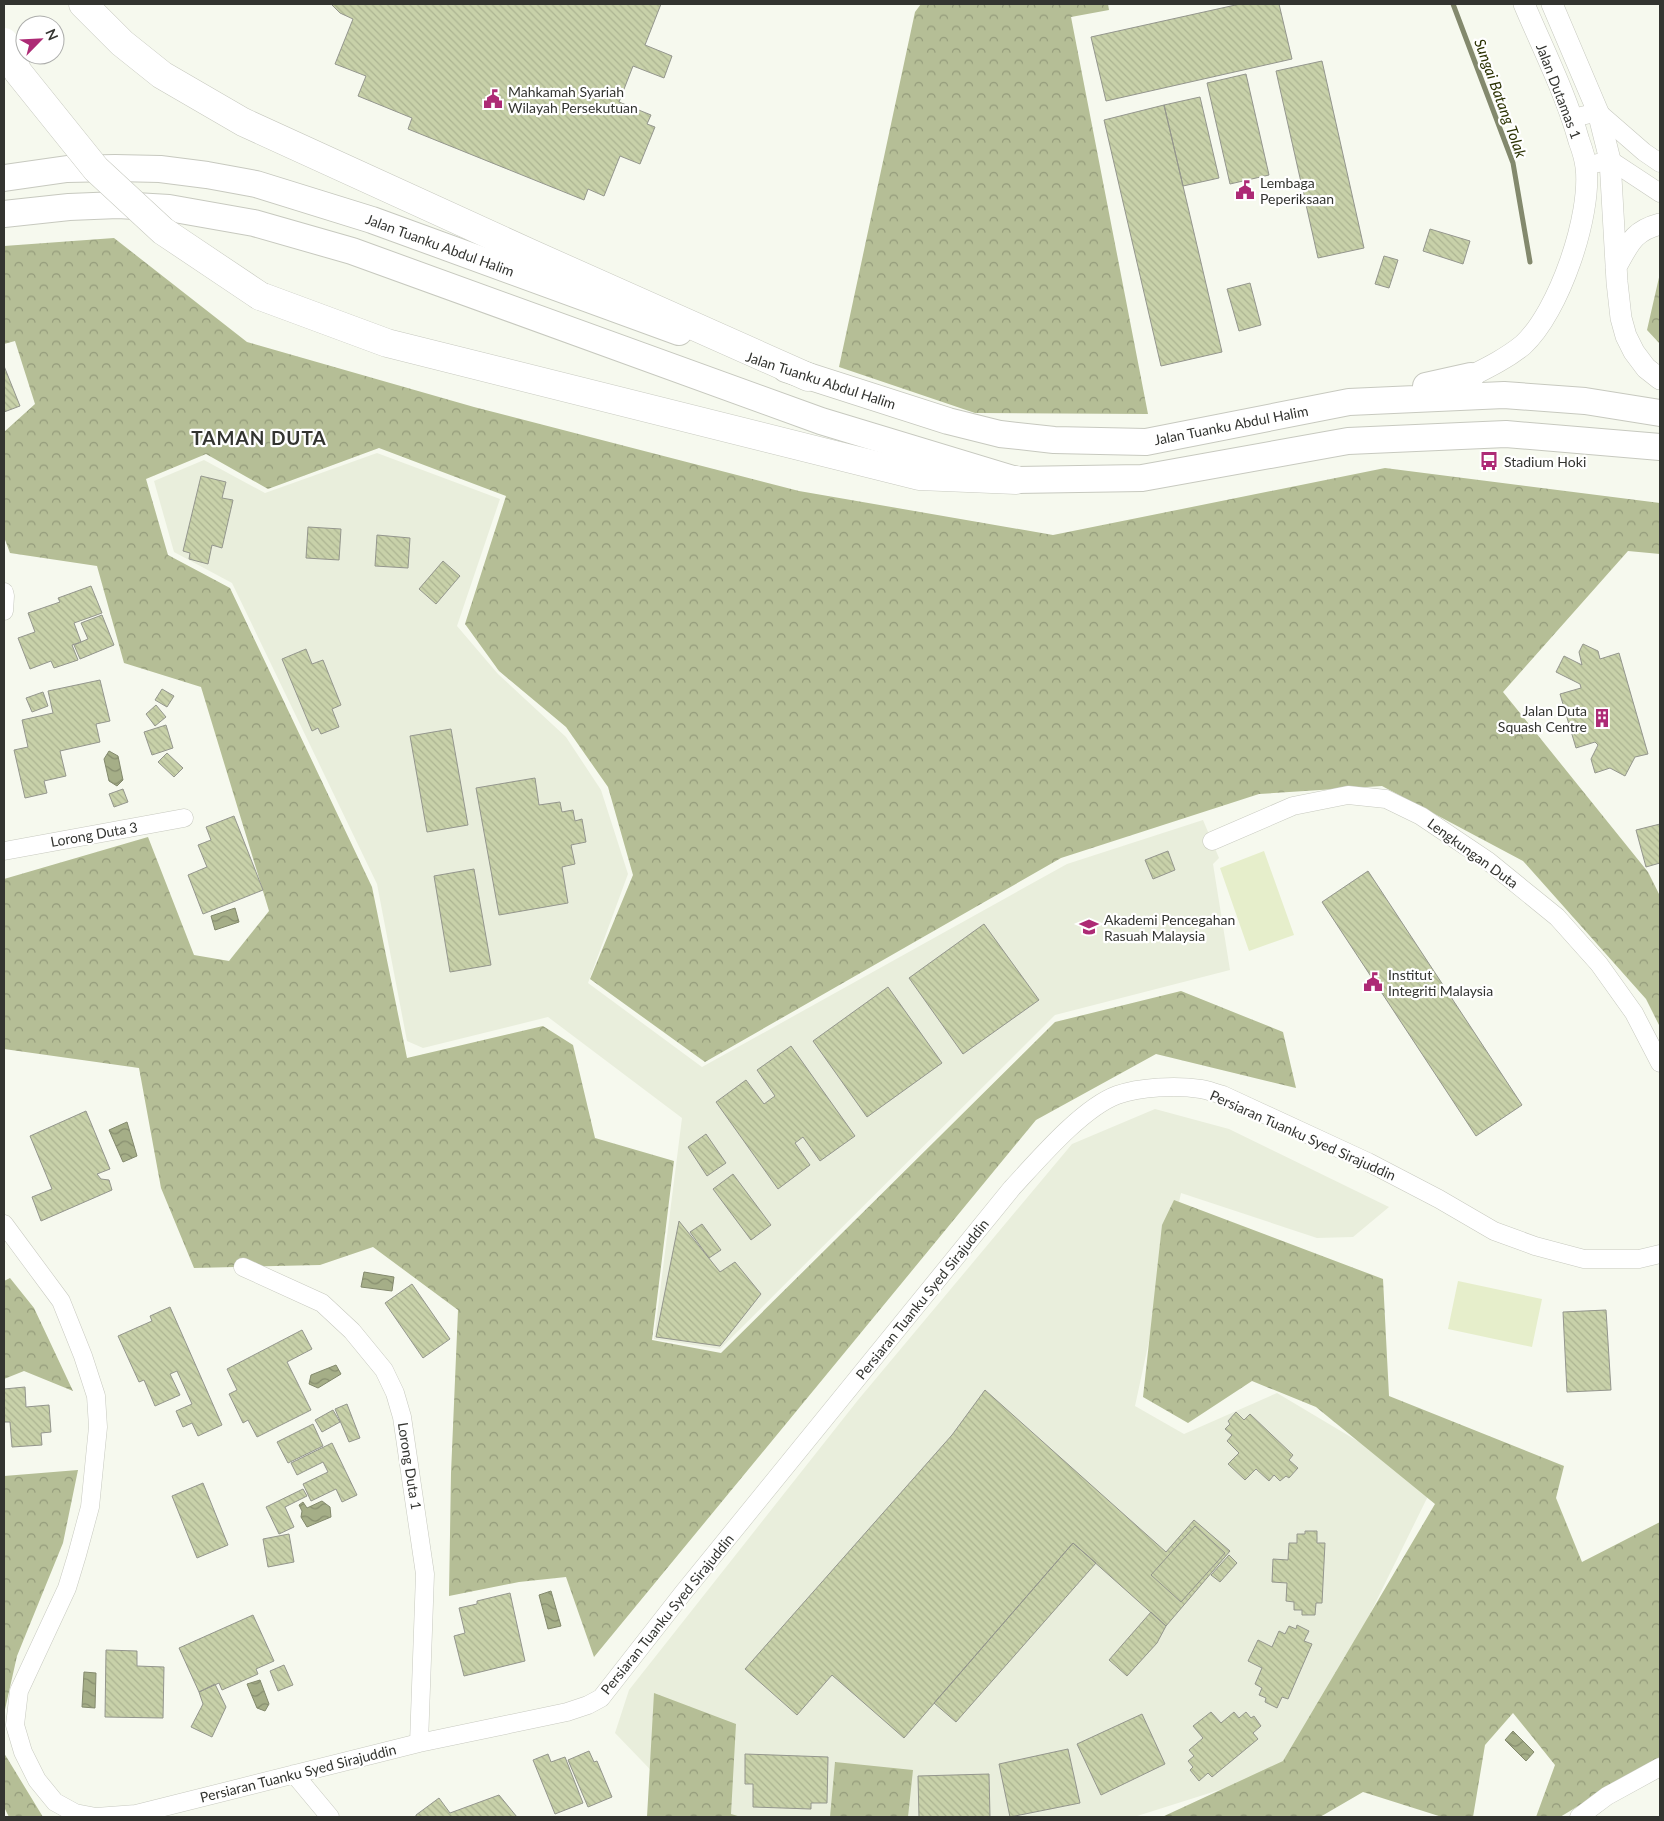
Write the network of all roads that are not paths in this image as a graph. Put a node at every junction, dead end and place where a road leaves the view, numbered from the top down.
1 (83, 4) edge
2 (1524, 4) edge
3 (1552, 4) edge
4 (4, 42) edge
5 (1598, 112) junction
6 (1573, 118) junction
7 (1610, 160) junction
8 (1660, 163) edge
9 (1586, 166) junction
10 (4, 178) edge
11 (1660, 194) edge
12 (4, 214) edge
13 (1660, 224) edge
14 (1616, 267) junction
15 (1471, 376) joint
16 (808, 377) junction
17 (1660, 379) edge
18 (1349, 402) junction
19 (1660, 413) edge
20 (1660, 447) edge
21 (1016, 480) junction
22 (4, 592) edge
23 (4, 611) edge
24 (184, 818) dead end
25 (1212, 841) dead end
26 (4, 851) edge
27 (1660, 1063) edge
28 (4, 1224) edge
29 (10, 1242) edge
30 (1660, 1254) edge
31 (243, 1267) dead end
32 (419, 1743) junction
33 (1660, 1767) edge
34 (294, 1774) junction
35 (330, 1817) edge
36 (1579, 1817) edge

1 - 16 highway
2 - 6 street, Jalan Dutamas 1
3 - 5 street, Jalan Dutamas 1
4 - 21 highway, bridge
5 - 6 street
5 - 7 street, Jalan Dutamas 1
5 - 8 street
6 - 9 street, Jalan Dutamas 1
7 - 9 street
7 - 11 street
7 - 14 street, Jalan Dutamas 1
9 - 15 street, Jalan Dutamas 1
10 - 16 main road, Jalan Tuanku Abdul Halim
12 - 21 main road
13 - 14 street
14 - 17 street, Jalan Dutamas 1
15 - 18 main road
16 - 18 main road, Jalan Tuanku Abdul Halim
18 - 19 main road, Jalan Tuanku Abdul Halim
20 - 21 main road
22 - 23 street
24 - 26 street, Lorong Duta 3
25 - 27 street, Lengkungan Duta
28 - 29 street, Persiaran Tuanku Syed Sirajuddin
29 - 34 street, Persiaran Tuanku Syed Sirajuddin
30 - 32 street, Persiaran Tuanku Syed Sirajuddin
31 - 32 street, Lorong Duta 1
32 - 34 street, Persiaran Tuanku Syed Sirajuddin
33 - 36 street
34 - 35 street

